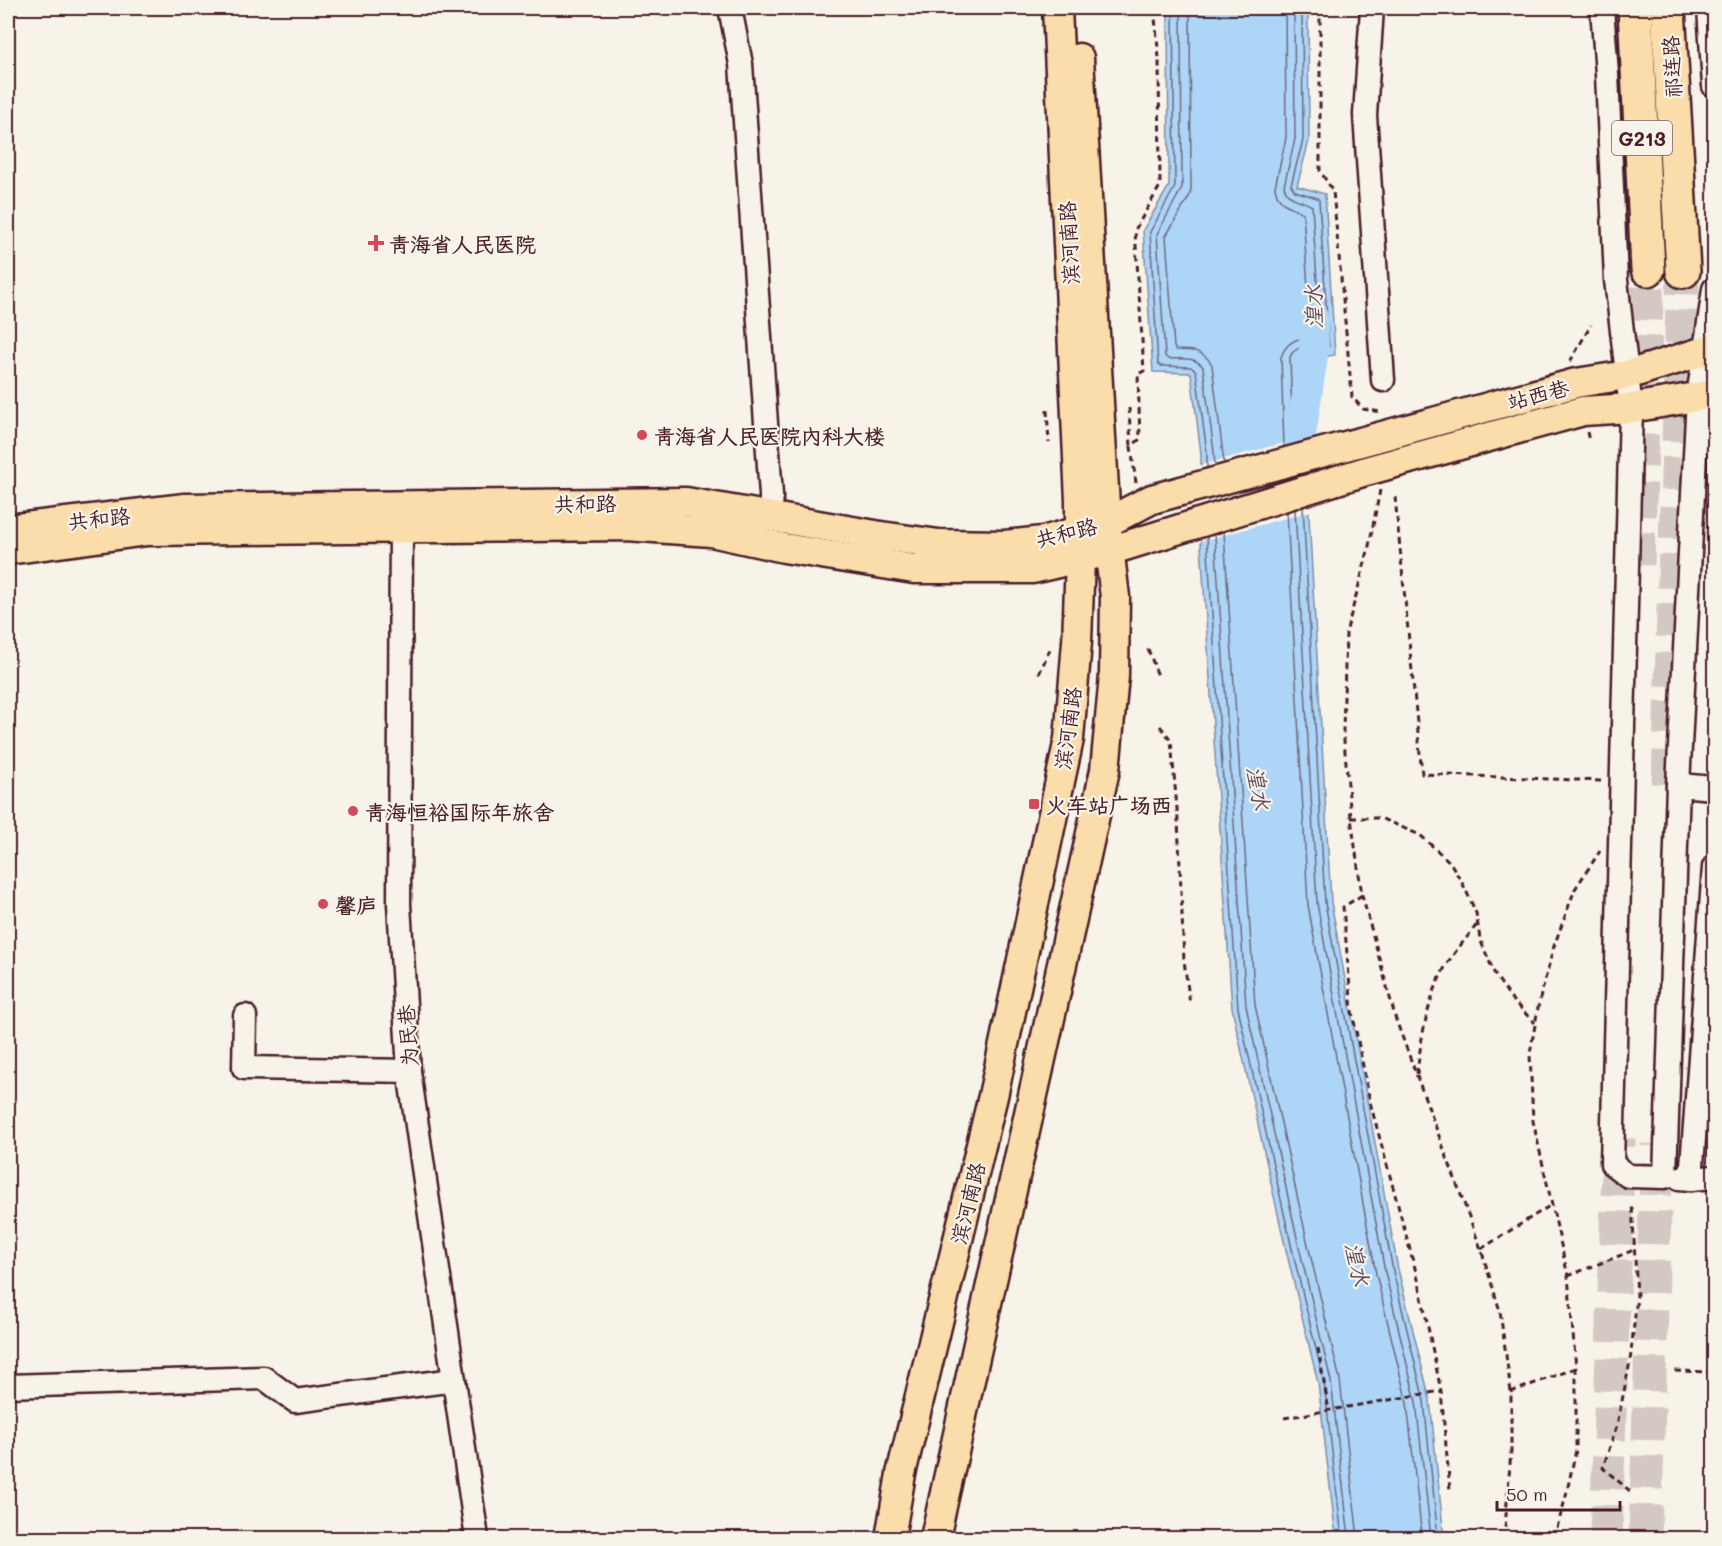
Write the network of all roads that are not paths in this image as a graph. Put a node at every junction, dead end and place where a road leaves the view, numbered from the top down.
1 (729, 8) edge
2 (1057, 8) edge
3 (1076, 8) edge
4 (1372, 8) edge
5 (1602, 8) edge
6 (1635, 8) edge
7 (1668, 8) edge
8 (1709, 8) edge
9 (1714, 86) edge
10 (1648, 270) tunnel mouth
11 (1683, 271) tunnel mouth
12 (1714, 289) edge
13 (1710, 350) edge
14 (1627, 375) junction
15 (1383, 380) dead end
16 (1706, 396) edge
17 (1631, 408) junction
18 (1144, 493) joint
19 (771, 517) junction
20 (8, 529) edge
21 (401, 529) junction
22 (1154, 536) joint
23 (1089, 537) junction
24 (8, 550) edge
25 (1109, 551) junction
26 (1678, 785) junction
27 (1714, 788) edge
28 (1714, 867) edge
29 (245, 1016) dead end
30 (409, 1071) junction
31 (1665, 1177) junction
32 (1714, 1177) edge
33 (1692, 1179) junction
34 (454, 1380) junction
35 (8, 1386) edge
36 (477, 1539) edge
37 (890, 1539) edge
38 (935, 1539) edge

1 - 19 street
2 - 23 main road, 滨河南路
3 - 23 main road
4 - 15 street
5 - 14 street
6 - 10 highway, 祁连路 / G213
7 - 11 highway, 祁连路 / G213
8 - 9 street
12 - 13 street
13 - 14 main road, 站西巷
13 - 16 street
14 - 17 street
14 - 18 main road, 站西巷
16 - 17 main road, 站西巷
16 - 26 street
17 - 22 main road, 站西巷
17 - 31 street
18 - 23 main road, 共和路
19 - 20 main road, 共和路
19 - 23 main road, 共和路
21 - 23 main road, 共和路
21 - 24 main road, 共和路
21 - 30 street, 为民巷
22 - 25 main road, 共和路
23 - 25 main road, 共和路
23 - 37 main road, 滨河南路
25 - 38 main road, 滨河南路
26 - 27 street
26 - 31 street
28 - 33 street
29 - 30 street
30 - 34 street, 为民巷
31 - 33 street
32 - 33 street
34 - 35 street
34 - 36 street, 为民巷

